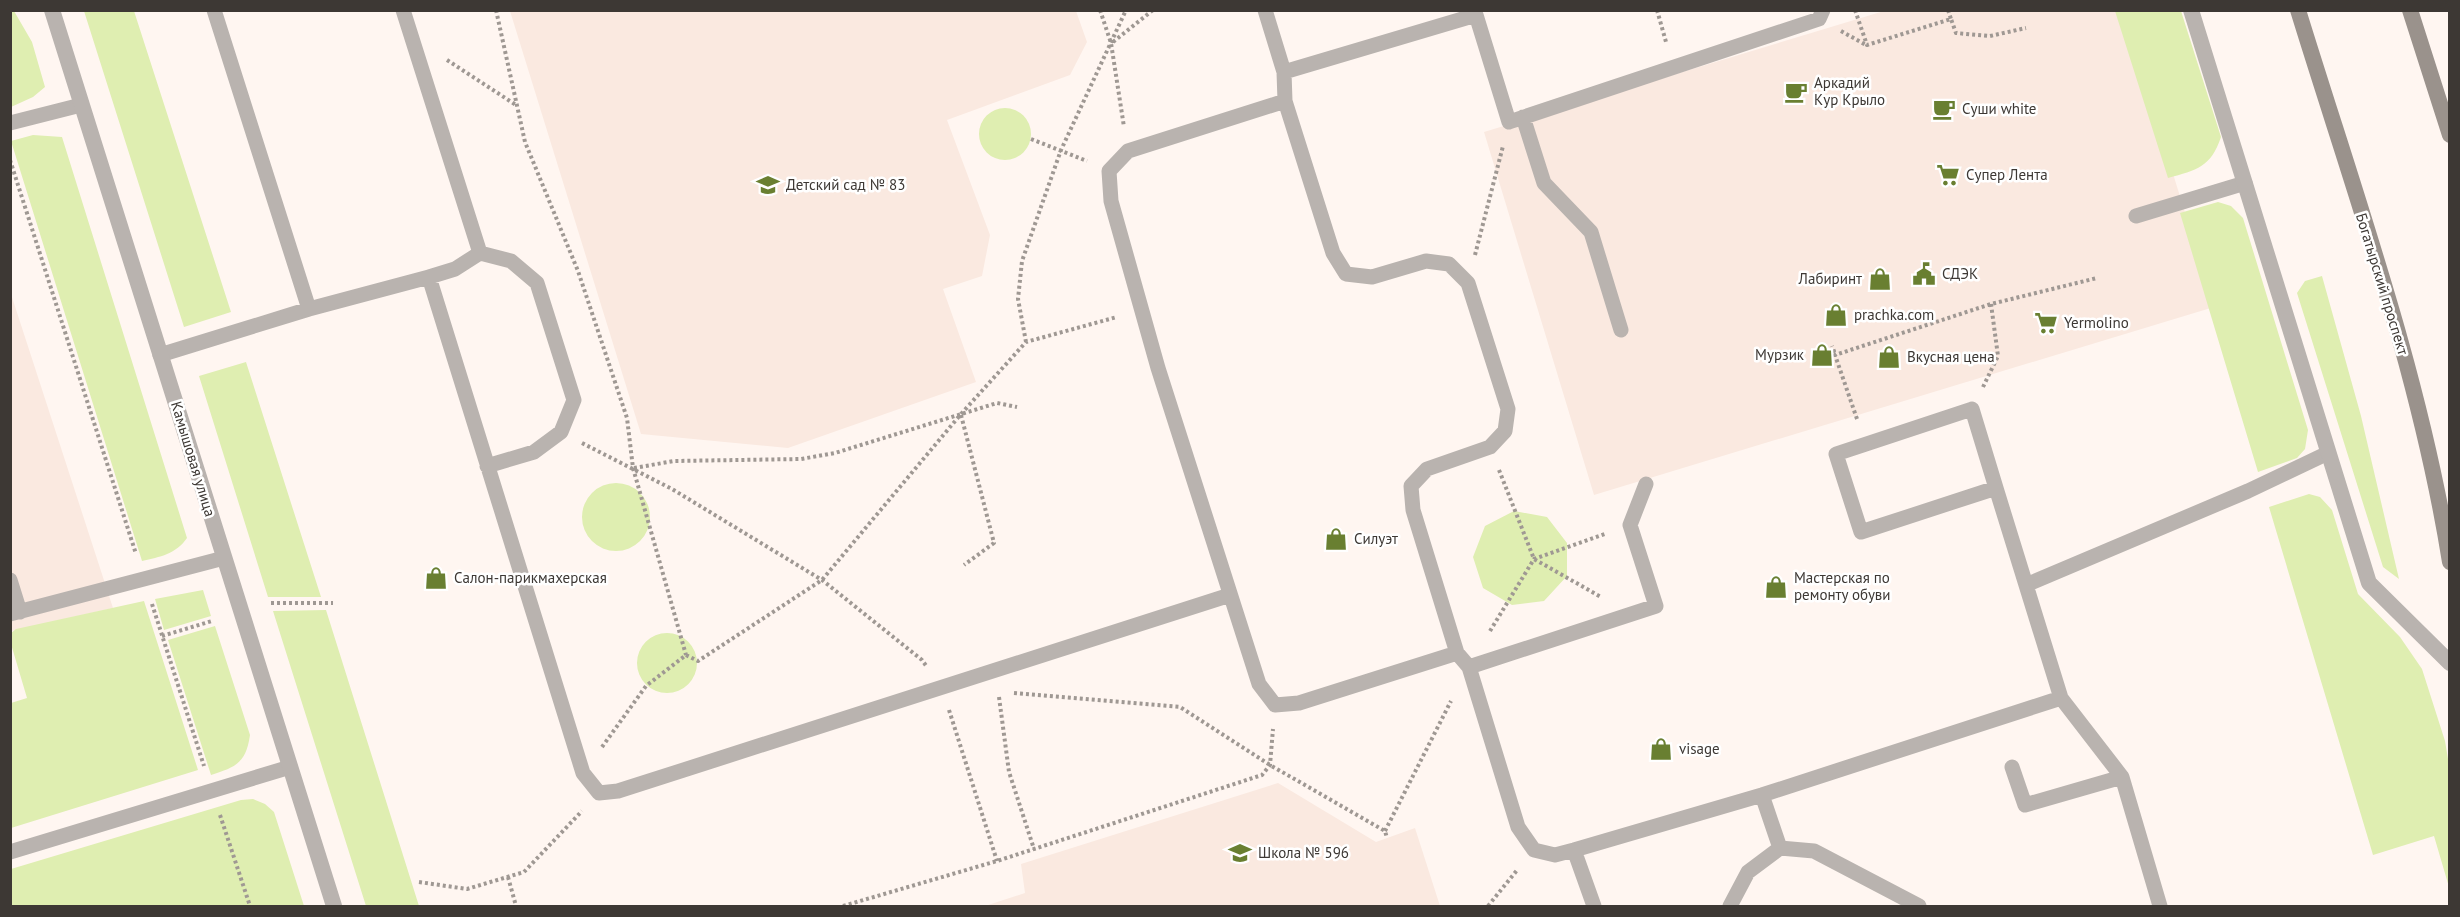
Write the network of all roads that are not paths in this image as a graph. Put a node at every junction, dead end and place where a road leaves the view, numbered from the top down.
1 (52, 10) edge
2 (214, 10) edge
3 (403, 10) edge
4 (1265, 10) edge
5 (1823, 10) edge
6 (2191, 10) edge
7 (2298, 10) edge
8 (2410, 10) edge
9 (1284, 72) junction
10 (1285, 101) junction
11 (81, 105) junction
12 (1516, 119) junction
13 (10, 123) edge
14 (2450, 135) edge
15 (2245, 183) junction
16 (2136, 216) dead end
17 (480, 253) junction
18 (429, 277) junction
19 (309, 309) junction
20 (1621, 330) dead end
21 (160, 355) junction
22 (2328, 453) junction
23 (487, 466) junction
24 (1646, 484) dead end
25 (1996, 488) junction
26 (224, 558) junction
27 (2450, 562) edge
28 (10, 580) edge
29 (2026, 585) junction
30 (1230, 595) junction
31 (15, 613) edge
32 (1457, 653) junction
33 (2450, 663) edge
34 (1469, 667) junction
35 (2061, 698) junction
36 (290, 767) junction
37 (2012, 767) dead end
38 (2122, 777) junction
39 (1762, 795) junction
40 (1780, 848) junction
41 (1574, 850) junction
42 (10, 852) edge
43 (334, 906) edge
44 (1594, 906) edge
45 (1730, 906) edge
46 (1919, 906) edge
47 (2160, 906) edge

1 - 11 street, Камышовая улица
2 - 19 lane
3 - 17 lane
4 - 9 lane
5 - 12 lane
6 - 15 street
7 - 27 main road, Богатырский проспект
8 - 14 main road
9 - 10 lane
9 - 12 lane
10 - 30 lane
10 - 32 lane
11 - 13 lane
11 - 21 street, Камышовая улица
12 - 20 lane
15 - 16 lane
15 - 22 street
17 - 18 lane
17 - 23 lane
18 - 19 lane
18 - 23 lane
19 - 21 lane
21 - 26 street, Камышовая улица
22 - 29 lane
22 - 33 street
23 - 30 lane
24 - 34 lane
25 - 25 lane
25 - 29 lane
26 - 31 lane
26 - 36 street, Камышовая улица
28 - 31 lane
29 - 35 lane
30 - 32 lane
32 - 34 lane
34 - 41 lane
35 - 38 lane
35 - 39 lane
36 - 42 lane
36 - 43 street, Камышовая улица
37 - 38 lane
38 - 47 lane
39 - 40 lane
39 - 41 lane
40 - 45 lane
40 - 46 lane
41 - 44 lane

